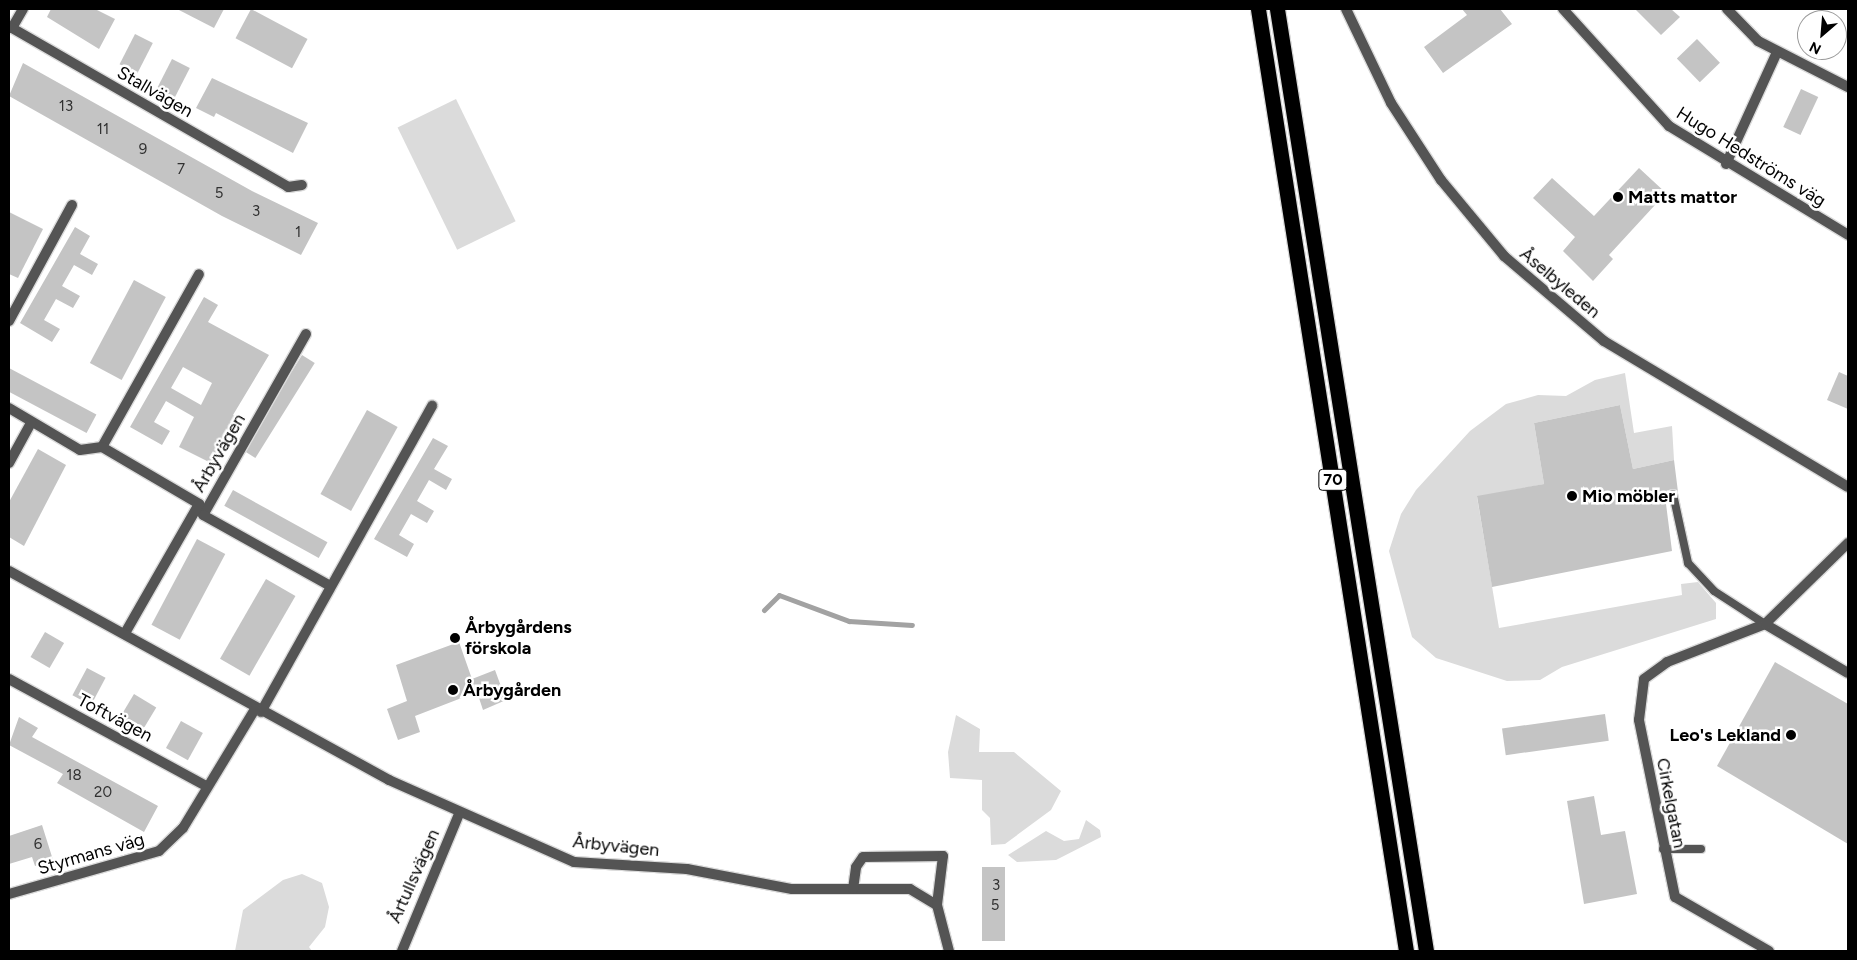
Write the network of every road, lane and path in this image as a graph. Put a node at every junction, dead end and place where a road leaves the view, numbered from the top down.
1 (23, 9) edge
2 (1258, 9) edge
3 (1278, 9) edge
4 (1346, 9) edge
5 (1563, 9) edge
6 (1727, 9) edge
7 (1777, 52) junction
8 (1848, 87) edge
9 (1726, 164) junction
10 (302, 184) dead end
11 (72, 204) dead end
12 (1848, 235) edge
13 (199, 274) dead end
14 (9, 321) edge
15 (306, 334) dead end
16 (432, 406) dead end
17 (9, 408) edge
18 (32, 422) junction
19 (102, 447) junction
20 (9, 463) edge
21 (1848, 487) edge
22 (1674, 494) dead end
23 (199, 504) junction
24 (203, 515) junction
25 (1848, 543) edge
26 (9, 571) edge
27 (329, 585) junction
28 (1764, 624) junction
29 (125, 634) junction
30 (1848, 674) edge
31 (9, 679) edge
32 (258, 710) junction
33 (206, 786) junction
34 (459, 814) junction
35 (1663, 849) junction
36 (1701, 850) dead end
37 (853, 889) junction
38 (9, 894) edge
39 (937, 905) junction
40 (402, 951) edge
41 (949, 951) edge
42 (1406, 951) edge
43 (1426, 951) edge
44 (1769, 951) edge

1 - 10 street, Stallvägen
2 - 42 highway, 70
3 - 43 highway, 70
4 - 21 street, Åselbyleden
5 - 9 street, Hugo Hedströms väg
6 - 7 street
7 - 8 street
7 - 9 street
9 - 12 street, Hugo Hedströms väg
11 - 14 street
13 - 19 street
15 - 24 street, Årbyvägen
16 - 27 street
17 - 18 street
18 - 19 street
18 - 20 street
19 - 23 street, Årbyvägen
22 - 28 lane
23 - 24 street
23 - 29 street, Årbyvägen
24 - 27 street, Årbyvägen
25 - 28 street, Cirkelgatan
26 - 29 street, Årbyvägen
27 - 32 street
28 - 30 street
28 - 35 street, Cirkelgatan
29 - 32 street, Årbyvägen
31 - 33 street, Toftvägen
32 - 33 street, Styrmans väg
32 - 34 street, Årbyvägen
33 - 38 street, Styrmans väg
34 - 37 street, Årbyvägen
34 - 40 street, Årtullsvägen
35 - 36 lane
35 - 44 street, Cirkelgatan
37 - 39 street, Årbyvägen
37 - 39 street
39 - 41 street

